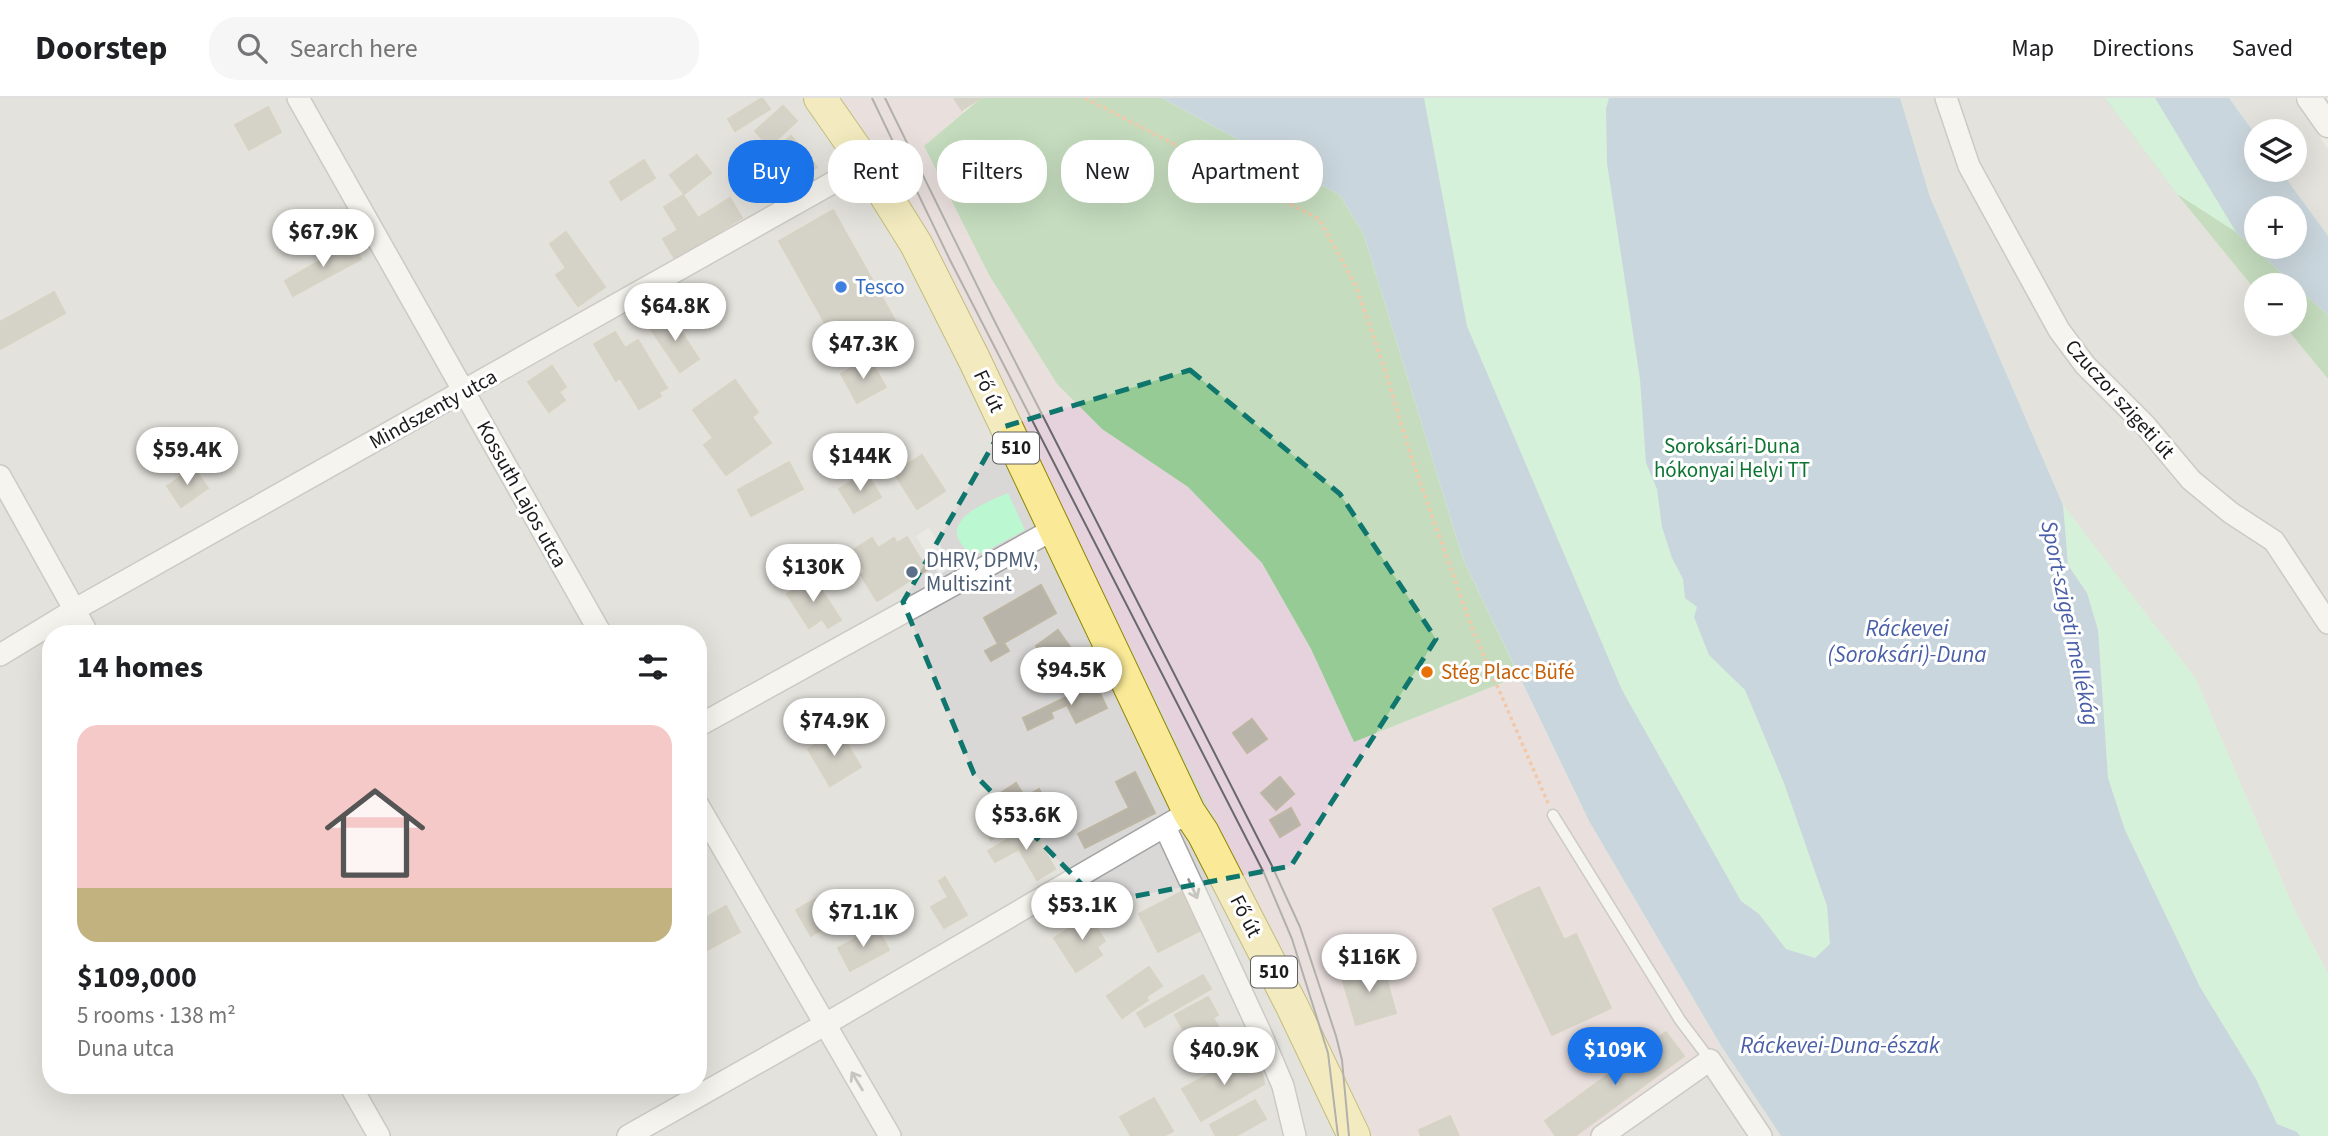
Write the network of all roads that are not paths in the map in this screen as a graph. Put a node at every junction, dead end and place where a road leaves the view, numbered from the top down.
1 (298, 98) edge
2 (820, 98) edge
3 (1946, 98) edge
4 (2309, 98) edge
5 (2328, 125) edge
6 (849, 140) edge
7 (828, 186) edge
8 (890, 203) edge
9 (465, 392) junction
10 (0, 476) edge
11 (1054, 529) junction
12 (74, 610) junction
13 (2328, 623) edge
14 (49, 625) edge
15 (83, 625) edge
16 (596, 625) edge
17 (42, 629) edge
18 (0, 655) edge
19 (707, 721) edge
20 (1553, 815) road end
21 (1177, 819) junction
22 (707, 822) edge
23 (824, 1025) junction
24 (1710, 1060) junction
25 (707, 1091) edge
26 (355, 1094) edge
27 (702, 1094) edge
28 (379, 1136) edge
29 (628, 1136) edge
30 (890, 1136) edge
31 (1295, 1136) edge
32 (1341, 1136) edge
33 (1354, 1136) edge
34 (1602, 1136) edge
35 (1761, 1136) edge

1 - 9 street, Kossuth Lajos utca
2 - 6 main road, Fő út / 510
3 - 13 street, Czuczor szigeti út
4 - 5 street
7 - 9 street, Mindszenty utca
8 - 11 main road, Fő út / 510
9 - 12 street, Mindszenty utca
9 - 16 street, Kossuth Lajos utca
10 - 12 street
11 - 19 street
11 - 21 main road, Fő út / 510
12 - 14 street, Mindszenty utca
12 - 15 street
17 - 18 street, Mindszenty utca
20 - 24 lane
21 - 23 street
21 -> 31 street, Fő út
21 - 32 main road, Fő út / 510
21 - 33 main road, Fő út / 510
22 - 23 street
23 - 25 street
30 -> 23 street
24 - 34 street
24 - 35 street
26 - 28 street
27 - 29 street

